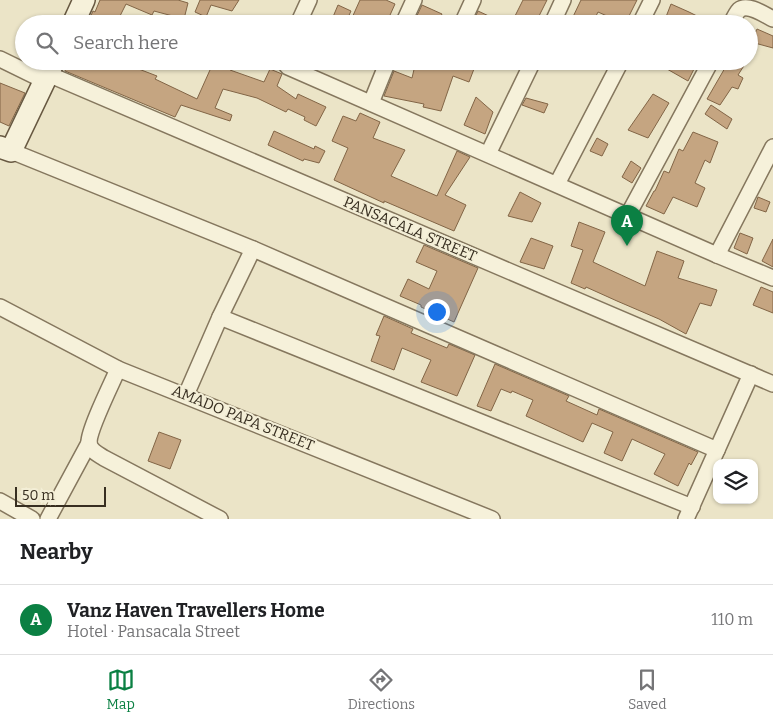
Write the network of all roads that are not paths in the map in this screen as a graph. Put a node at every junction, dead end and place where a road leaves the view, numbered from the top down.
1 (84, 0) edge
2 (309, 0) edge
3 (414, 0) edge
4 (473, 0) edge
5 (563, 0) edge
6 (652, 0) edge
7 (76, 15) edge
8 (302, 15) edge
9 (409, 15) edge
10 (466, 15) edge
11 (556, 15) edge
12 (644, 15) edge
13 (736, 15) edge
14 (773, 19) edge
15 (0, 58) edge
16 (15, 62) edge
17 (295, 70) edge
18 (384, 70) edge
19 (530, 70) edge
20 (616, 70) edge
21 (706, 70) edge
22 (49, 72) edge
23 (371, 103) junction
24 (773, 147) edge
25 (5, 149) edge
26 (488, 154) junction
27 (556, 184) junction
28 (628, 215) junction
29 (253, 249) junction
30 (717, 255) junction
31 (773, 278) edge
32 (0, 307) edge
33 (220, 317) junction
34 (118, 369) junction
35 (750, 374) junction
36 (773, 384) edge
37 (186, 395) junction
38 (89, 442) junction
39 (717, 450) junction
40 (0, 500) edge
41 (689, 513) edge
42 (29, 518) edge
43 (48, 519) edge
44 (220, 519) edge
45 (492, 519) edge

1 - 7 main road
2 - 8 street
3 - 9 street
4 - 10 street
5 - 11 street
6 - 12 street
13 - 14 street
15 - 16 street, PANSACALA STREET
17 - 23 street
18 - 23 street
19 - 26 street
20 - 27 street
21 - 28 street
22 - 25 main road
22 - 35 street, PANSACALA STREET
23 - 26 street
24 - 30 street
25 - 29 street
26 - 27 street
27 - 28 street
28 - 30 street
29 - 33 street
29 - 39 street
30 - 31 street
32 - 34 street, AMADO PAPA STREET
33 - 37 street
33 - 41 street
34 - 37 street, AMADO PAPA STREET
34 - 38 street
35 - 36 street, PANSACALA STREET
35 - 39 street
37 - 45 street, AMADO PAPA STREET
38 - 43 street
38 - 44 street
39 - 41 street
40 - 42 street

